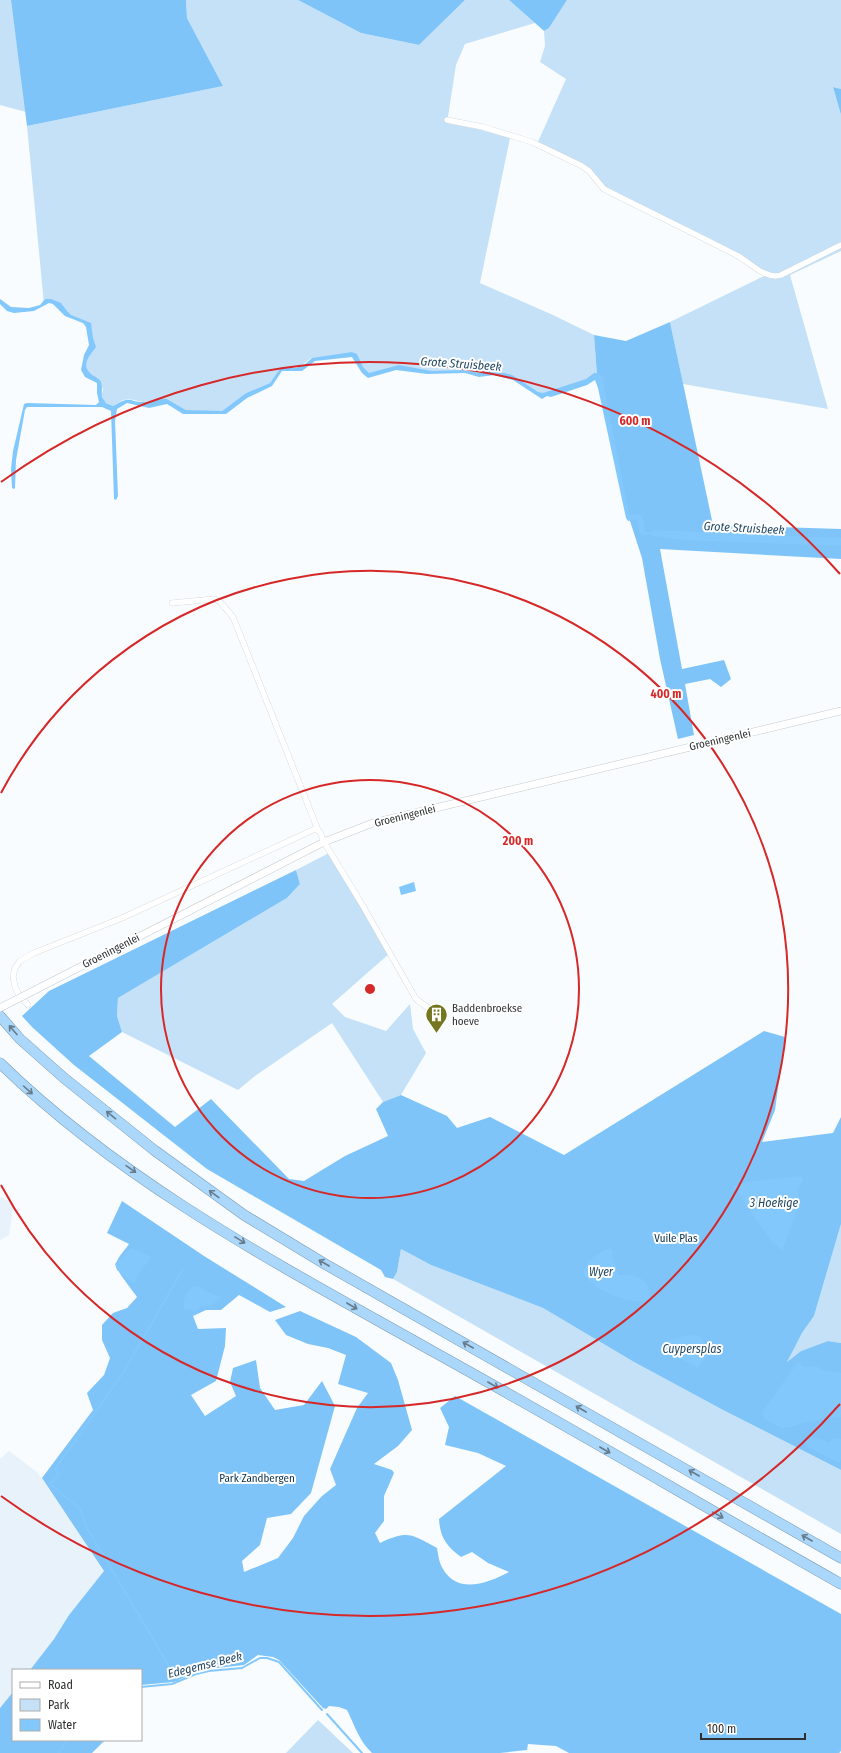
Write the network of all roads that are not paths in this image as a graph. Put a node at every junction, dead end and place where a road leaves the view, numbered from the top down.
1 (447, 120) dead end
2 (841, 245) edge
3 (172, 603) dead end
4 (841, 711) edge
5 (318, 830) junction
6 (324, 842) junction
7 (28, 1005) dead end
8 (0, 1008) edge
9 (0, 1016) edge
10 (439, 1016) dead end
11 (0, 1063) edge
12 (841, 1558) edge
13 (841, 1584) edge

1 - 2 street
3 - 5 street
4 - 6 street, Groeningenlei
5 - 6 street
5 - 7 street
6 - 8 street, Groeningenlei, bridge
6 - 10 street
12 -> 9 highway
11 -> 13 highway

